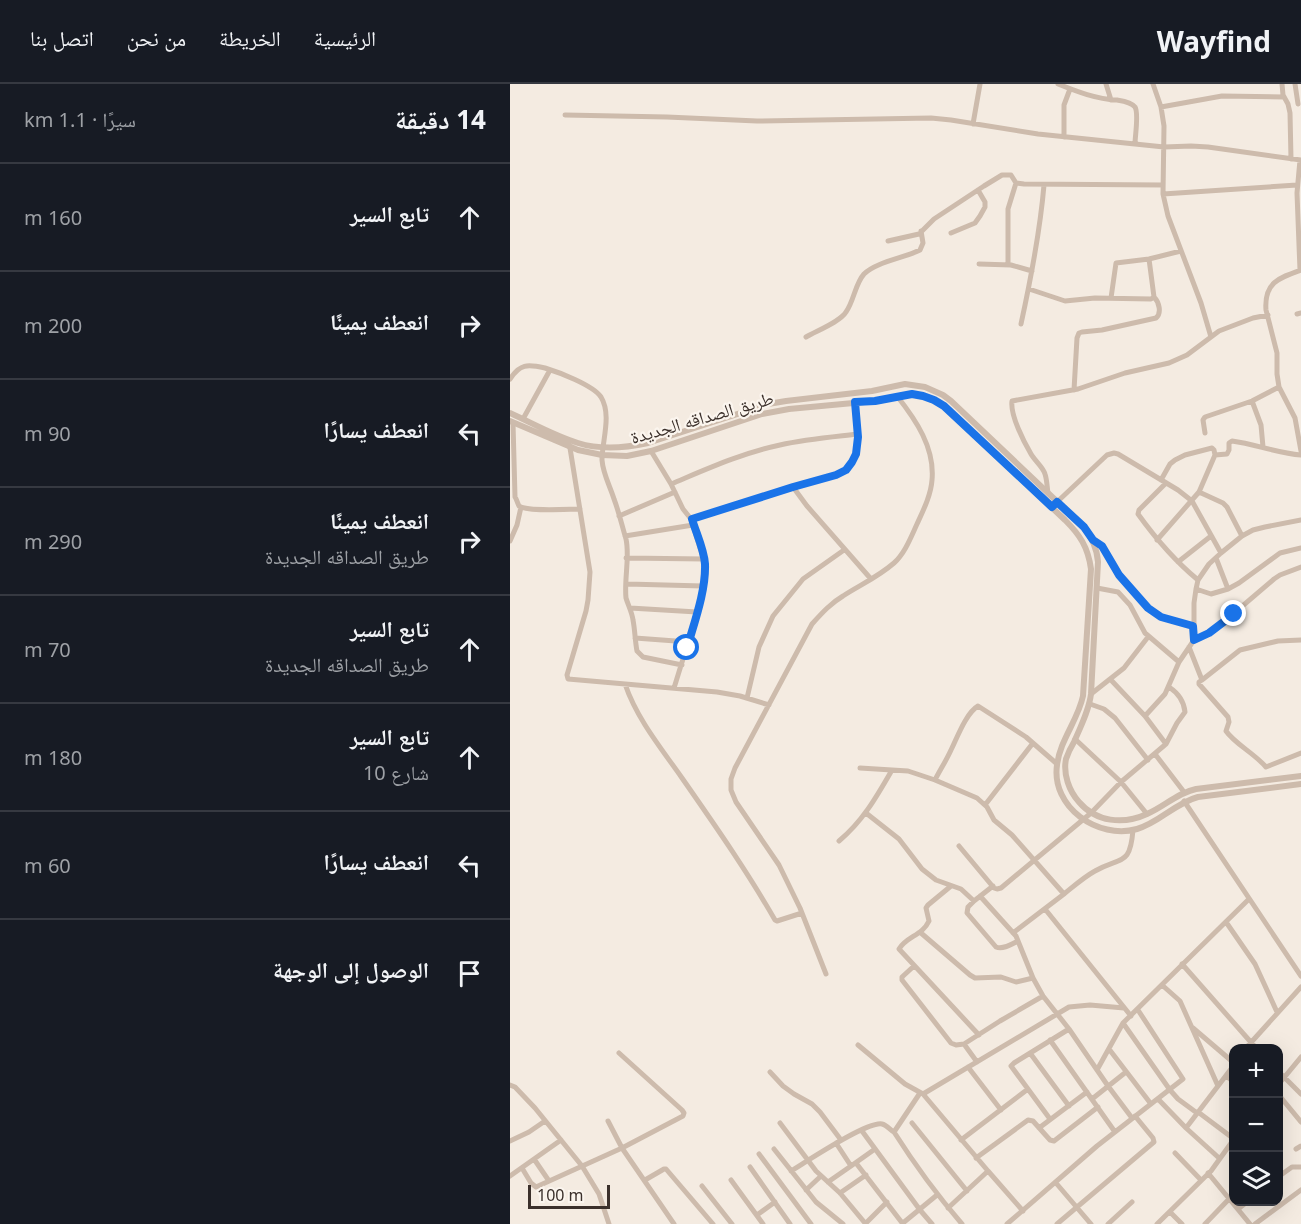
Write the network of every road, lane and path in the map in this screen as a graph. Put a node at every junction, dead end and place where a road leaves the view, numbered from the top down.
1 (980, 84) edge
2 (1058, 84) edge
3 (1106, 84) edge
4 (1153, 84) edge
5 (1282, 84) edge
6 (1295, 84) edge
7 (1070, 88) junction
8 (1284, 97) junction
9 (1111, 100) junction
10 (1288, 104) junction
11 (1299, 105) edge
12 (1161, 106) junction
13 (565, 115) dead end
14 (973, 124) junction
15 (1064, 137) junction
16 (1135, 144) junction
17 (1164, 147) junction
18 (1291, 159) junction
19 (1300, 160) edge
20 (1017, 183) junction
21 (1044, 185) junction
22 (1163, 185) junction
23 (1297, 185) junction
24 (978, 190) junction
25 (1163, 194) junction
26 (1300, 214) edge
27 (921, 231) junction
28 (951, 233) dead end
29 (888, 241) dead end
30 (1181, 251) junction
31 (1149, 259) junction
32 (980, 264) dead end
33 (1008, 265) junction
34 (1301, 270) edge
35 (1032, 271) junction
36 (1029, 289) junction
37 (1154, 297) junction
38 (1111, 298) junction
39 (1268, 315) junction
40 (1021, 324) dead end
41 (806, 337) dead end
42 (1211, 337) junction
43 (550, 370) junction
44 (510, 379) edge
45 (890, 387) junction
46 (1279, 387) junction
47 (1074, 390) junction
48 (855, 393) junction
49 (897, 396) junction
50 (1252, 400) junction
51 (855, 402) junction
52 (510, 413) edge
53 (1298, 416) edge
54 (523, 419) junction
55 (512, 422) edge
56 (1206, 433) dead end
57 (858, 434) junction
58 (648, 443) junction
59 (604, 447) junction
60 (1263, 447) junction
61 (570, 448) junction
62 (1301, 449) edge
63 (651, 451) junction
64 (602, 455) junction
65 (1215, 455) junction
66 (1163, 481) junction
67 (671, 484) junction
68 (793, 487) junction
69 (675, 492) junction
70 (1198, 492) junction
71 (1048, 493) junction
72 (1192, 501) junction
73 (1054, 504) junction
74 (521, 507) junction
75 (580, 509) junction
76 (619, 516) junction
77 (1301, 520) edge
78 (692, 522) junction
79 (625, 536) junction
80 (1211, 536) junction
81 (1242, 536) junction
82 (1093, 540) junction
83 (1157, 540) junction
84 (510, 541) edge
85 (1301, 548) edge
86 (844, 550) junction
87 (1221, 553) junction
88 (626, 558) junction
89 (1216, 558) junction
90 (704, 559) junction
91 (1178, 562) junction
92 (1301, 567) edge
93 (871, 579) junction
94 (1198, 580) junction
95 (627, 584) junction
96 (703, 586) junction
97 (1097, 588) junction
98 (1196, 589) junction
99 (1228, 589) junction
100 (630, 608) junction
101 (698, 612) junction
102 (1193, 626) junction
103 (1148, 637) junction
104 (635, 639) junction
105 (1194, 640) junction
106 (1301, 640) edge
107 (689, 642) junction
108 (1189, 647) junction
109 (1179, 662) junction
110 (682, 665) junction
111 (1110, 680) junction
112 (1202, 680) junction
113 (625, 684) junction
114 (1169, 687) junction
115 (674, 688) junction
116 (1091, 694) junction
117 (747, 698) junction
118 (1090, 704) junction
119 (769, 705) junction
120 (1145, 716) junction
121 (1075, 739) junction
122 (1033, 743) junction
123 (1166, 744) junction
124 (1301, 753) edge
125 (1155, 754) junction
126 (1059, 755) junction
127 (1066, 758) junction
128 (1148, 760) junction
129 (1057, 764) junction
130 (1266, 767) junction
131 (860, 768) dead end
132 (892, 770) junction
133 (1301, 776) edge
134 (1270, 779) junction
135 (935, 780) junction
136 (1121, 782) junction
137 (1241, 782) junction
138 (1301, 784) edge
139 (1243, 790) junction
140 (1184, 792) junction
141 (1184, 801) junction
142 (985, 805) junction
143 (866, 813) junction
144 (1091, 813) junction
145 (1148, 814) junction
146 (1083, 819) junction
147 (1152, 823) junction
148 (1133, 830) junction
149 (839, 841) dead end
150 (959, 846) dead end
151 (1035, 860) junction
152 (951, 886) junction
153 (993, 886) junction
154 (1064, 894) junction
155 (980, 896) junction
156 (1249, 900) junction
157 (974, 901) junction
158 (1045, 909) junction
159 (802, 913) junction
160 (1226, 921) junction
161 (921, 933) junction
162 (1013, 933) junction
163 (1018, 941) junction
164 (1182, 964) junction
165 (914, 966) junction
166 (826, 974) dead end
167 (1301, 976) edge
168 (1033, 978) junction
169 (1162, 985) junction
170 (1301, 987) edge
171 (1043, 996) junction
172 (1124, 1008) junction
173 (1138, 1010) junction
174 (1277, 1012) junction
175 (1057, 1013) junction
176 (1131, 1016) junction
177 (1123, 1023) junction
178 (1192, 1026) junction
179 (1069, 1029) junction
180 (979, 1035) junction
181 (1050, 1040) junction
182 (1250, 1043) joint
183 (964, 1044) junction
184 (858, 1045) dead end
185 (1109, 1049) junction
186 (619, 1053) dead end
187 (1030, 1053) junction
188 (1301, 1057) edge
189 (1229, 1060) edge
190 (976, 1062) junction
191 (968, 1067) junction
192 (1097, 1070) junction
193 (1229, 1071) edge
194 (770, 1072) dead end
195 (1126, 1072) junction
196 (1226, 1076) junction
197 (1285, 1077) junction
198 (1229, 1079) edge
199 (1283, 1079) edge
200 (510, 1085) edge
201 (1108, 1086) junction
202 (1218, 1086) junction
203 (1028, 1089) junction
204 (1170, 1090) junction
205 (1087, 1092) junction
206 (922, 1093) junction
207 (1301, 1094) edge
208 (1281, 1098) edge
209 (1092, 1099) junction
210 (1158, 1099) junction
211 (1151, 1104) junction
212 (1069, 1106) junction
213 (1098, 1107) junction
214 (1001, 1110) junction
215 (1198, 1112) junction
216 (1134, 1117) junction
217 (1050, 1119) junction
218 (545, 1121) junction
219 (608, 1121) dead end
220 (1301, 1122) edge
221 (780, 1123) dead end
222 (912, 1123) dead end
223 (1039, 1128) junction
224 (1186, 1128) junction
225 (862, 1131) junction
226 (894, 1132) junction
227 (1115, 1132) junction
228 (1229, 1136) edge
229 (561, 1140) junction
230 (961, 1140) junction
231 (510, 1141) edge
232 (838, 1142) junction
233 (1229, 1144) edge
234 (622, 1148) junction
235 (774, 1149) dead end
236 (875, 1149) junction
237 (1175, 1153) dead end
238 (759, 1154) dead end
239 (976, 1158) junction
240 (1219, 1158) junction
241 (534, 1159) junction
242 (808, 1160) junction
243 (853, 1164) junction
244 (582, 1166) junction
245 (750, 1167) dead end
246 (1301, 1167) edge
247 (522, 1168) junction
248 (791, 1171) junction
249 (988, 1171) junction
250 (1208, 1173) junction
251 (1283, 1173) edge
252 (866, 1175) junction
253 (510, 1176) edge
254 (821, 1176) junction
255 (645, 1180) junction
256 (731, 1180) dead end
257 (1201, 1180) junction
258 (549, 1181) junction
259 (828, 1182) junction
260 (1056, 1183) junction
261 (702, 1186) dead end
262 (806, 1190) junction
263 (1301, 1190) edge
264 (967, 1191) junction
265 (840, 1192) junction
266 (938, 1195) junction
267 (1229, 1199) joint
268 (775, 1202) junction
269 (887, 1202) junction
270 (1132, 1202) dead end
271 (1235, 1206) edge
272 (1242, 1206) edge
273 (948, 1208) junction
274 (1076, 1208) junction
275 (1238, 1209) junction
276 (920, 1210) junction
277 (1023, 1211) junction
278 (1170, 1212) junction
279 (757, 1215) junction
280 (609, 1224) edge
281 (674, 1224) edge
282 (713, 1224) edge
283 (732, 1224) edge
284 (763, 1224) edge
285 (790, 1224) edge
286 (811, 1224) edge
287 (843, 1224) edge
288 (865, 1224) edge
289 (903, 1224) edge
290 (932, 1224) edge
291 (962, 1224) edge
292 (1007, 1224) edge
293 (1057, 1224) edge
294 (1091, 1224) edge
295 (1108, 1224) edge
296 (1157, 1224) edge
297 (1182, 1224) edge
298 (1205, 1224) edge
299 (1250, 1224) edge
300 (1256, 1224) edge

1 - 14 street
2 - 7 street
3 - 9 street
4 - 12 street
5 - 8 street
6 - 11 street
7 - 9 street
7 - 15 street
8 - 10 street
8 - 12 street
9 - 16 street
10 - 11 street
10 - 18 street
12 - 17 street
13 - 14 street
14 - 15 street
15 - 16 street
16 - 17 street
17 - 18 street
17 - 22 street
18 - 19 street
19 - 23 street
20 - 21 street
20 - 24 street
20 - 33 street
21 - 22 street
21 - 35 street
22 - 25 street
23 - 25 street
23 - 26 street
24 - 27 street
24 - 28 street
25 - 30 street
26 - 34 street
27 - 29 street
27 - 41 street
30 - 31 street
30 - 42 street
31 - 37 street
31 - 38 street
32 - 33 street
33 - 35 street
34 - 39 street
35 - 36 street
36 - 38 street
36 - 40 street
37 - 38 street
37 - 47 street
39 - 42 street
39 - 46 street
42 - 47 street
43 - 44 street
43 - 54 street
43 - 59 street
45 - 48 street, طريق الصداقه الجديدة
45 - 49 street
45 - 71 street, طريق الصداقه الجديدة
46 - 50 street
46 - 53 street
47 - 71 street
48 - 51 street
48 - 58 street, طريق الصداقه الجديدة
49 - 51 street, طريق الصداقه الجديدة
49 - 73 street, طريق الصداقه الجديدة
49 - 93 street
50 - 56 street
50 - 60 street
51 - 57 street
51 - 63 street, طريق الصداقه الجديدة
52 - 54 street, طريق الصداقه الجديدة
53 - 62 street
54 - 59 street, طريق الصداقه الجديدة
55 - 61 street, طريق الصداقه الجديدة
55 - 74 street
57 - 67 street
57 - 68 street
58 - 59 street, طريق الصداقه الجديدة
58 - 63 street
59 - 64 street
60 - 62 street
60 - 65 street
61 - 64 street, طريق الصداقه الجديدة
61 - 75 street
63 - 64 street, طريق الصداقه الجديدة
63 - 67 street
64 - 76 street
65 - 66 street
65 - 70 street
66 - 72 street
66 - 73 street
66 - 83 street
67 - 69 street
68 - 78 street
68 - 86 street
69 - 76 street
69 - 78 street
70 - 72 street
70 - 81 street
71 - 73 street, طريق الصداقه الجديدة
72 - 80 street
72 - 83 street
73 - 82 street, طريق الصداقه الجديدة
73 - 126 street, طريق الصداقه الجديدة
74 - 75 street
74 - 84 street
75 - 113 street
76 - 79 street
77 - 81 street
78 - 79 street
78 - 90 street
79 - 88 street
80 - 87 street
80 - 91 street
81 - 87 street
82 - 97 street
82 - 102 street
83 - 91 street
85 - 99 street
86 - 93 street
86 - 117 street
87 - 89 street
88 - 90 street
88 - 95 street
89 - 94 street
89 - 99 street
90 - 96 street
91 - 94 street
92 - 105 street
93 - 119 street
94 - 98 street
95 - 96 street
95 - 100 street
96 - 101 street
97 - 103 street
97 - 116 street
98 - 99 street
98 - 102 street
100 - 101 street
100 - 104 street
101 - 107 street
102 - 105 street
103 - 109 street
103 - 111 street
104 - 107 street
104 - 110 street
105 - 108 street
106 - 112 street
107 - 110 street
108 - 109 street
108 - 112 street
109 - 114 street
110 - 115 street
111 - 116 street
111 - 120 street
112 - 130 street
113 - 115 street
113 - 159 street
114 - 120 street
114 - 123 street
115 - 117 street
116 - 118 street
117 - 119 street
118 - 121 street
118 - 128 street
119 - 159 street
120 - 123 street
121 - 127 street
121 - 136 street
122 - 129 street
122 - 135 street
122 - 142 street
123 - 125 street
124 - 130 street
125 - 128 street
125 - 140 street
126 - 127 street
126 - 129 street, طريق الصداقه الجديدة
127 - 144 street
128 - 136 street
129 - 146 street, طريق الصداقه الجديدة
130 - 134 street
131 - 132 street
132 - 135 street
132 - 143 street
133 - 134 street
134 - 137 street
135 - 142 street
136 - 144 street
136 - 145 street
137 - 139 street
137 - 140 street
138 - 139 street, طريق الصداقه الجديدة
139 - 141 street, طريق الصداقه الجديدة
140 - 145 street
141 - 147 street, طريق الصداقه الجديدة
141 - 156 street
142 - 151 street
143 - 149 street
143 - 152 street
144 - 145 street
144 - 146 street
145 - 147 street
146 - 148 street, طريق الصداقه الجديدة
146 - 151 street
147 - 148 street, طريق الصداقه الجديدة
148 - 154 street
150 - 153 street
151 - 153 street
151 - 154 street
152 - 157 street
152 - 161 street
153 - 155 street
154 - 158 street
155 - 157 street
155 - 162 street
156 - 160 street
156 - 167 street
157 - 163 street
158 - 162 street
158 - 172 street
159 - 166 street
160 - 164 street
160 - 174 street
161 - 165 street
161 - 168 street
162 - 163 street
163 - 168 street
164 - 169 street
164 - 182 street
165 - 180 street
165 - 183 street
168 - 171 street
169 - 173 street
169 - 178 street
170 - 174 street
171 - 175 street
171 - 180 street
172 - 175 street
172 - 176 street
173 - 176 street
173 - 204 street
174 - 182 street
175 - 179 street
175 - 190 street
176 - 177 street
177 - 185 street
177 - 204 street
178 - 189 street
178 - 202 street
179 - 181 street
179 - 192 street
180 - 183 street
181 - 187 street
181 - 205 street
183 - 190 street
184 - 206 street
185 - 192 street
185 - 195 street
186 - 234 street
187 - 203 street
187 - 212 street
188 - 197 street
190 - 191 street
191 - 206 street
191 - 214 street
192 - 201 street
193 - 196 street
194 - 232 street
195 - 201 street
195 - 211 street
196 - 198 street
196 - 202 street
197 - 199 street
197 - 207 street
200 - 218 street
201 - 209 street
201 - 216 street
202 - 215 street
203 - 214 street
203 - 217 street
204 - 210 street
204 - 215 street
205 - 209 street
205 - 212 street
206 - 226 street
206 - 230 street
208 - 220 street
209 - 213 street
210 - 211 street
210 - 224 street
211 - 216 street
212 - 217 street
213 - 223 street
213 - 227 street
214 - 230 street
215 - 224 street
215 - 228 street
216 - 227 street
216 - 274 street
217 - 223 street
218 - 229 street
218 - 231 street
219 - 234 street
221 - 242 street
222 - 264 street
223 - 239 street
224 - 240 street
225 - 226 street
225 - 232 street
225 - 236 street
226 - 266 street
227 - 260 street
229 - 241 street
229 - 244 street
230 - 239 street
232 - 242 street
232 - 243 street
233 - 240 street
234 - 244 street
234 - 255 street
235 - 248 street
236 - 243 street
236 - 276 street
237 - 257 street
238 - 286 street
239 - 249 street
240 - 250 street
241 - 247 street
241 - 258 street
242 - 248 street
242 - 254 street
243 - 252 street
243 - 259 street
244 - 258 street
244 - 280 street
245 - 268 street
246 - 251 street
247 - 253 street
247 - 258 street
248 - 262 street
249 - 264 street
249 - 277 street
250 - 257 street
250 - 267 street
252 - 265 street
252 - 269 street
254 - 259 street
254 - 262 street
255 - 281 street
255 - 282 street
256 - 279 street
257 - 278 street
259 - 265 street
260 - 274 street
260 - 277 street
261 - 283 street
262 - 287 street
263 - 300 street
264 - 273 street
265 - 288 street
266 - 273 street
266 - 276 street
267 - 298 street
268 - 279 street
268 - 285 street
269 - 288 street
269 - 289 street
270 - 295 street
271 - 275 street
272 - 275 street
273 - 291 street
274 - 293 street
274 - 294 street
275 - 299 street
276 - 289 street
276 - 290 street
277 - 292 street
278 - 296 street
278 - 297 street
279 - 284 street

